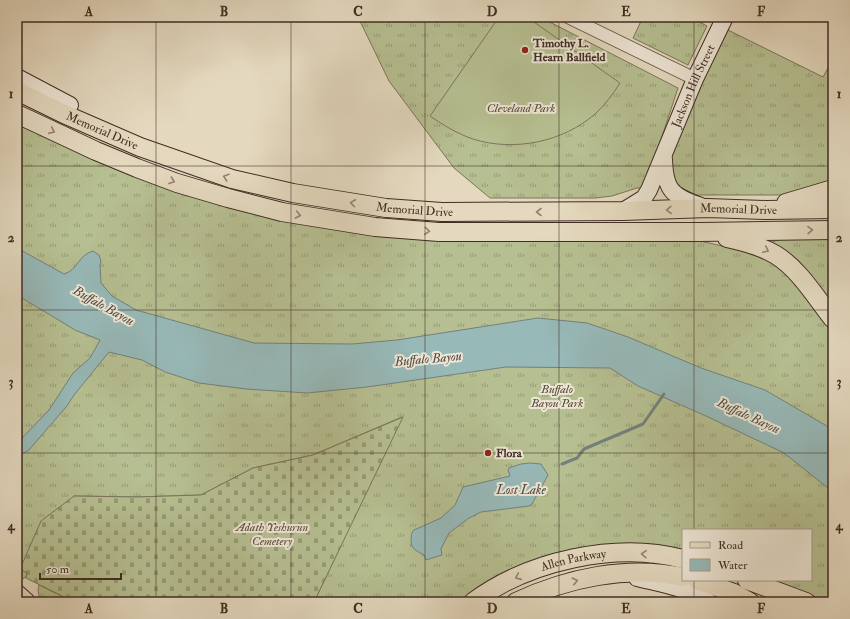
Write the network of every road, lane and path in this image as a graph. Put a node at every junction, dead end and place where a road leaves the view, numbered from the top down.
1 (568, 17) edge
2 (725, 17) edge
3 (17, 77) edge
4 (696, 79) junction
5 (17, 91) edge
6 (70, 105) joint
7 (17, 114) edge
8 (161, 155) junction
9 (664, 157) junction
10 (833, 189) edge
11 (708, 208) junction
12 (833, 209) edge
13 (766, 210) junction
14 (623, 211) junction
15 (833, 230) edge
16 (701, 232) junction
17 (833, 319) edge
18 (682, 559) edge
19 (616, 574) junction
20 (682, 577) edge
21 (700, 581) edge
22 (745, 581) edge
23 (750, 581) edge
24 (17, 594) edge
25 (708, 601) edge
26 (26, 602) edge
27 (473, 602) edge
28 (516, 602) edge
29 (680, 602) edge
30 (750, 602) edge
31 (784, 602) edge
32 (806, 602) edge

1 - 4 street
2 - 4 street, Jackson Hill Street
3 - 6 street
4 - 9 street, Jackson Hill Street
5 - 8 main road, Memorial Drive
6 - 8 main road
7 -> 16 main road, Memorial Drive
14 -> 8 main road, Memorial Drive
9 - 11 street, Jackson Hill Street
9 - 14 street, Jackson Hill Street
10 - 13 main road
11 - 13 main road, Memorial Drive
11 -> 14 main road, Memorial Drive
12 - 13 main road, Memorial Drive
16 -> 15 main road, Memorial Drive
16 -> 17 main road
18 -> 27 main road, Allen Parkway
19 - 20 main road, Allen Parkway
19 - 25 street
28 -> 19 main road, Allen Parkway
21 - 30 main road
22 - 31 main road
23 - 32 main road
24 - 26 main road
25 - 29 street

